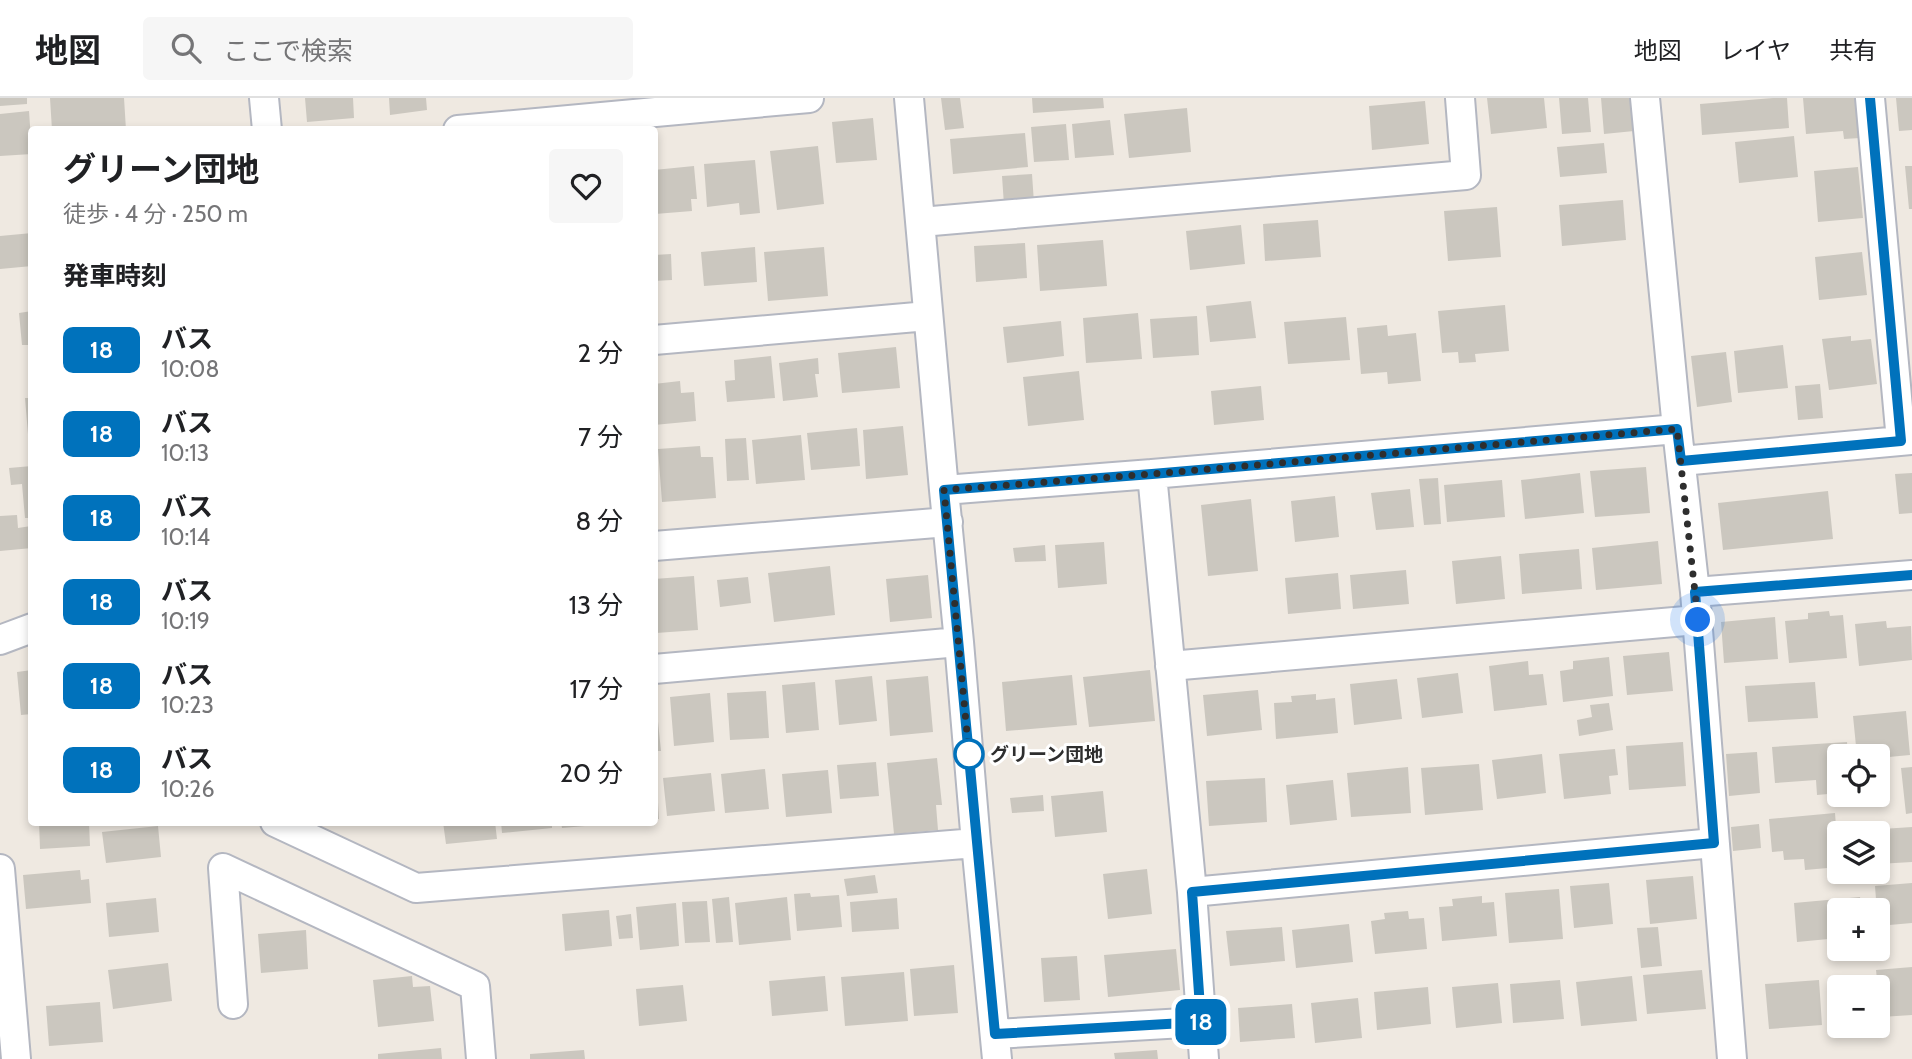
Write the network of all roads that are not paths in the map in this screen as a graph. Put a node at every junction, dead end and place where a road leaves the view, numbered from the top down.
1 (264, 98) edge
2 (808, 98) edge
3 (909, 98) edge
4 (1460, 98) edge
5 (1644, 98) edge
6 (1870, 98) edge
7 (267, 126) edge
8 (502, 126) edge
9 (921, 222) junction
10 (928, 316) junction
11 (658, 340) edge
12 (1677, 429) junction
13 (1907, 440) edge
14 (1681, 461) junction
15 (1152, 474) junction
16 (944, 490) junction
17 (948, 522) junction
18 (658, 546) edge
19 (1912, 575) edge
20 (1696, 606) junction
21 (28, 630) edge
22 (0, 640) edge
23 (959, 642) junction
24 (1170, 666) junction
25 (658, 669) edge
26 (284, 826) edge
27 (976, 843) junction
28 (1714, 843) junction
29 (0, 869) edge
30 (1192, 892) junction
31 (233, 1004) dead end
32 (1201, 1022) junction
33 (996, 1047) edge
34 (10, 1048) edge
35 (481, 1059) edge
36 (1204, 1059) edge
37 (1732, 1059) edge

1 - 7 street
2 - 8 street
3 - 9 street
4 - 9 street
5 - 12 street
6 - 13 street
9 - 10 street
10 - 11 street
10 - 16 street
12 - 14 street
12 - 15 street
13 - 14 street
14 - 20 street
15 - 16 street
15 - 24 street
16 - 17 street
17 - 18 street
17 - 23 street
19 - 20 street
20 - 24 street
20 - 28 street
21 - 22 street
23 - 25 street
23 - 27 street
24 - 30 street
26 - 27 street
27 - 33 street
28 - 30 street
28 - 37 street
29 - 34 street
30 - 32 street
31 - 35 street
32 - 33 street
32 - 36 street

